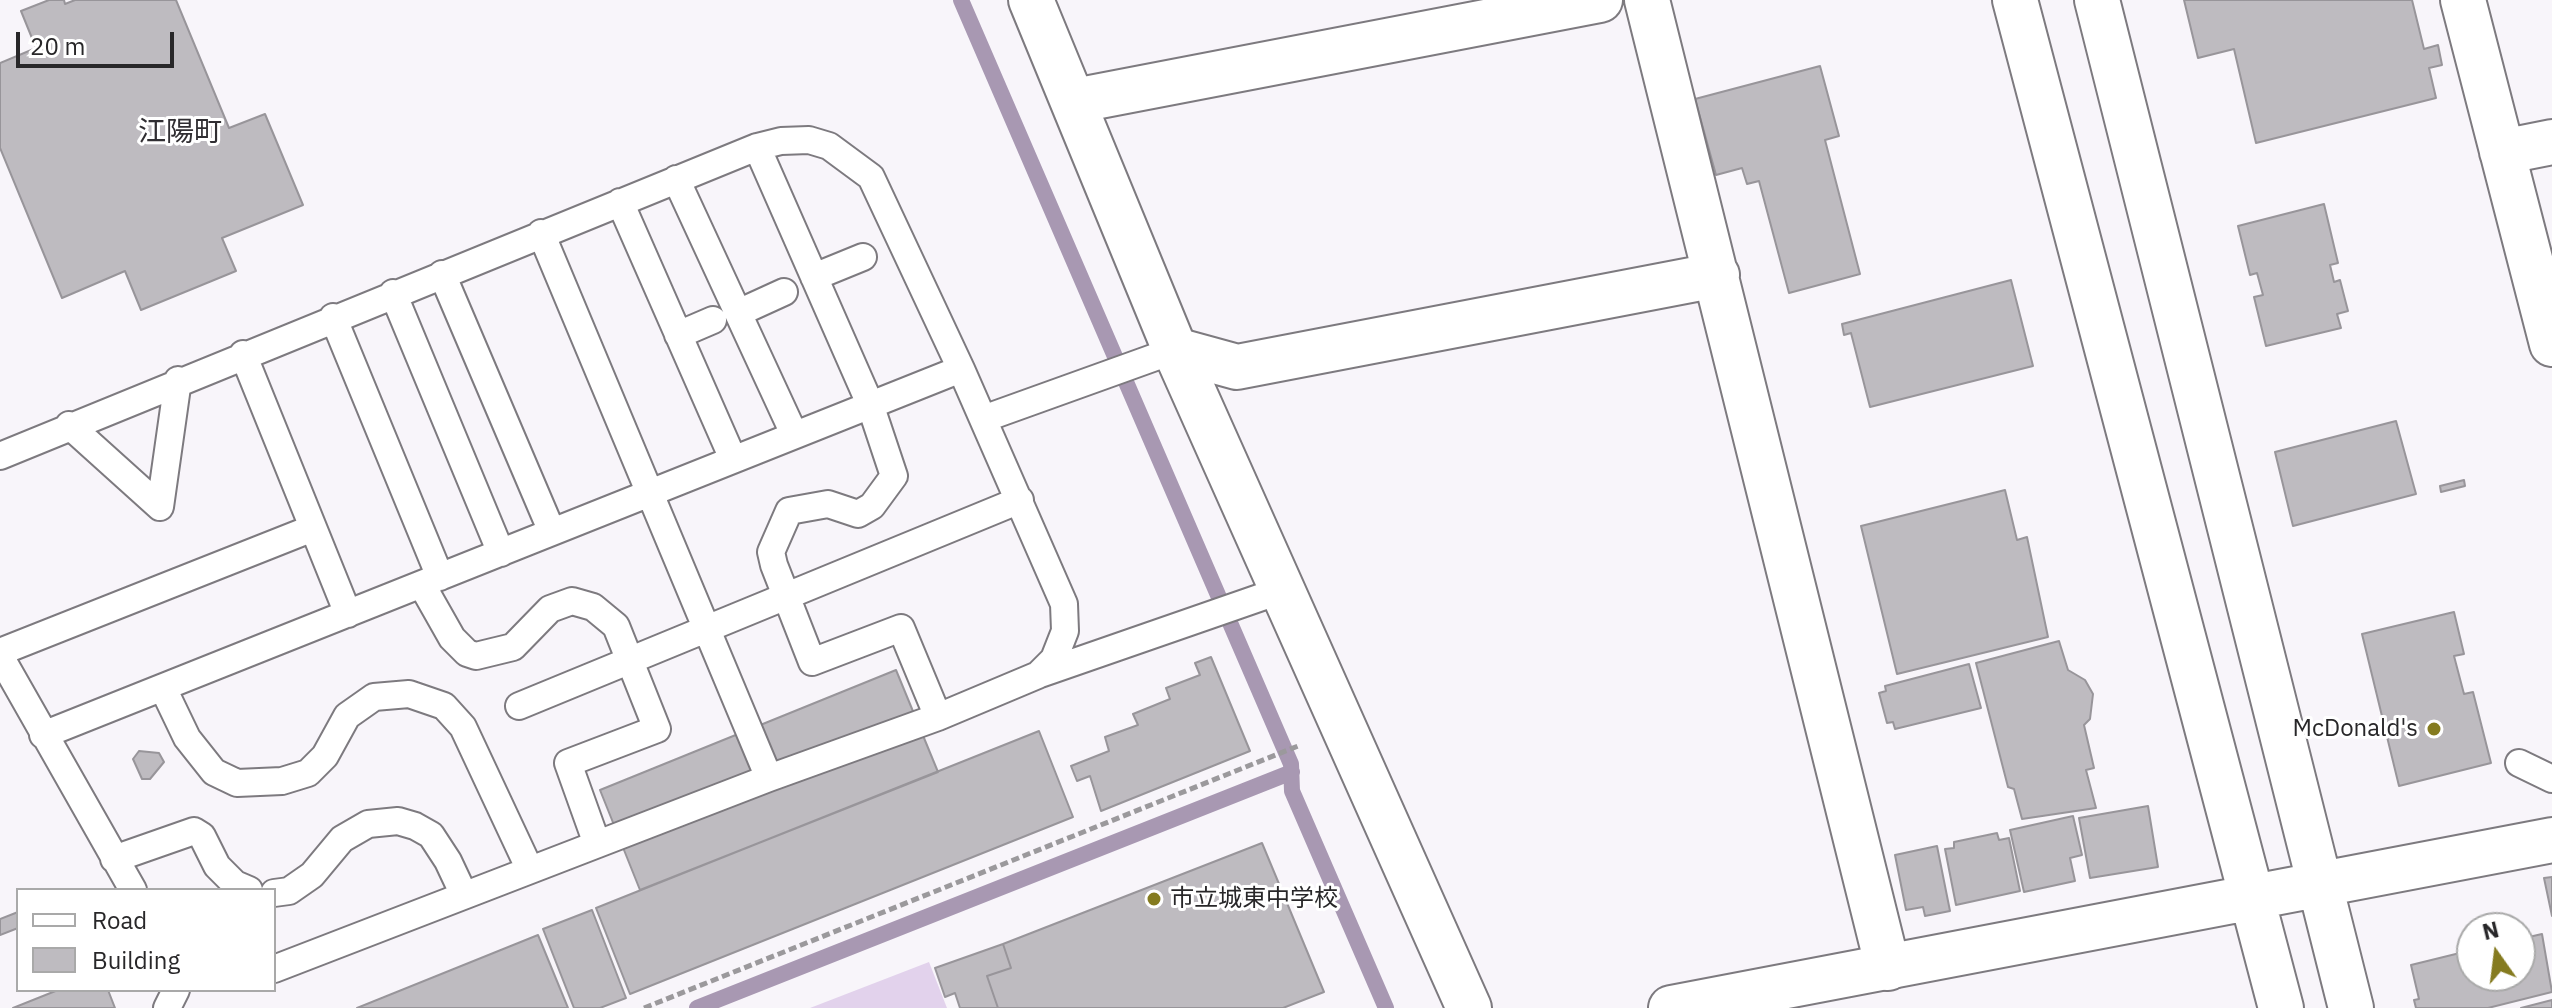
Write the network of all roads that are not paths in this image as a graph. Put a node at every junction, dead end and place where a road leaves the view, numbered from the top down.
1 (1031, 0) edge
2 (1600, 0) edge
3 (1647, 0) edge
4 (2015, 0) edge
5 (2097, 0) edge
6 (2463, 0) edge
7 (1074, 101) junction
8 (2552, 142) edge
9 (757, 147) junction
10 (2502, 152) junction
11 (676, 179) junction
12 (620, 202) junction
13 (541, 233) junction
14 (863, 257) dead end
15 (442, 274) junction
16 (1717, 275) junction
17 (814, 277) junction
18 (784, 292) dead end
19 (393, 293) junction
20 (738, 313) junction
21 (333, 317) junction
22 (713, 320) dead end
23 (678, 335) junction
24 (2552, 344) edge
25 (1175, 350) junction
26 (243, 354) junction
27 (961, 369) junction
28 (178, 380) junction
29 (870, 404) junction
30 (983, 419) junction
31 (69, 425) junction
32 (794, 434) junction
33 (0, 456) edge
34 (733, 459) junction
35 (649, 493) junction
36 (1020, 500) junction
37 (313, 528) junction
38 (552, 532) junction
39 (501, 553) junction
40 (431, 581) junction
41 (1282, 590) junction
42 (784, 594) junction
43 (348, 614) junction
44 (706, 628) junction
45 (0, 654) edge
46 (631, 660) junction
47 (1038, 675) junction
48 (163, 688) junction
49 (519, 706) dead end
50 (938, 717) junction
51 (43, 735) junction
52 (2519, 763) dead end
53 (769, 778) junction
54 (2552, 779) edge
55 (2552, 840) edge
56 (597, 844) junction
57 (114, 859) junction
58 (530, 870) junction
59 (2321, 887) junction
60 (132, 888) edge
61 (244, 888) edge
62 (276, 893) edge
63 (464, 895) junction
64 (2252, 900) junction
65 (276, 968) edge
66 (1888, 968) junction
67 (1469, 1008) edge
68 (1671, 1008) edge
69 (2281, 1008) edge
70 (2351, 1008) edge

1 - 7 street
2 - 7 street
3 - 16 street
4 - 64 street
5 - 59 street
6 - 10 street
7 - 25 street
8 - 10 street
9 - 11 lane
9 - 17 lane
9 - 27 lane
10 - 24 street
11 - 12 lane
11 - 20 lane
12 - 13 lane
12 - 23 lane
13 - 15 lane
13 - 35 lane
14 - 17 lane
15 - 19 lane
15 - 38 lane
16 - 25 street
16 - 66 street
17 - 29 lane
18 - 20 lane
19 - 21 lane
19 - 39 lane
20 - 32 lane
21 - 26 lane
21 - 40 lane
22 - 23 lane
23 - 34 lane
25 - 30 lane
25 - 41 street
26 - 28 lane
26 - 37 lane
27 - 29 lane
27 - 30 lane
28 - 31 lane
28 - 31 lane
29 - 32 lane
29 - 42 lane
30 - 36 lane
31 - 33 lane
32 - 34 lane
34 - 35 lane
35 - 38 lane
35 - 44 lane
36 - 42 lane
36 - 47 lane
37 - 43 lane
37 - 45 lane
38 - 39 lane
39 - 40 lane
40 - 43 lane
40 - 46 lane
41 - 47 lane
41 - 67 street
42 - 44 lane
42 - 50 lane
43 - 48 lane
44 - 46 lane
44 - 53 lane
45 - 51 lane
46 - 49 lane
46 - 56 lane
47 - 50 lane
48 - 51 lane
48 - 58 lane
50 - 53 lane
51 - 57 lane
52 - 54 lane
53 - 56 lane
55 - 59 street
56 - 58 lane
57 - 60 lane
57 - 61 lane
58 - 63 lane
59 - 64 street
59 - 70 street
62 - 63 lane
63 - 65 lane
64 - 66 street
64 - 69 street
66 - 68 street

